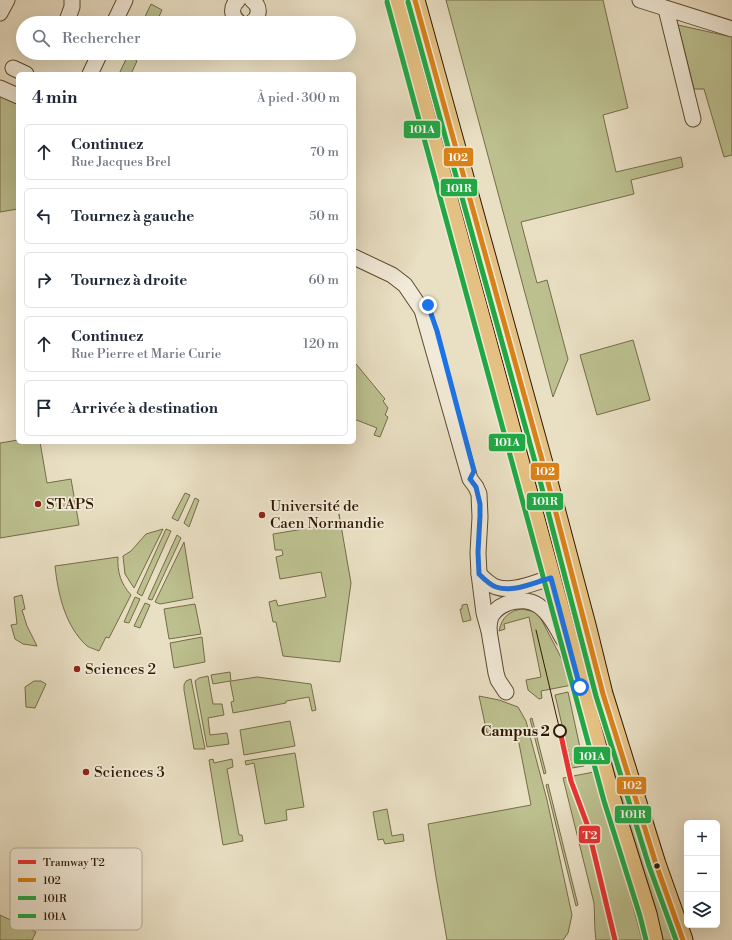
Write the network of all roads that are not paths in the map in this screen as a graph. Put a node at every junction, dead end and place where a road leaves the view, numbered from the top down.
1 (7, 0) edge
2 (72, 0) edge
3 (125, 0) edge
4 (252, 0) edge
5 (394, 0) edge
6 (415, 0) edge
7 (640, 0) edge
8 (231, 2) edge
9 (666, 9) junction
10 (0, 13) edge
11 (69, 16) edge
12 (117, 16) edge
13 (232, 16) edge
14 (257, 16) edge
15 (732, 29) edge
16 (97, 60) edge
17 (91, 72) edge
18 (0, 88) edge
19 (16, 95) edge
20 (692, 119) dead end
21 (356, 250) edge
22 (356, 258) edge
23 (473, 483) junction
24 (479, 574) junction
25 (551, 578) junction
26 (583, 612) junction
27 (489, 631) junction
28 (573, 660) junction
29 (506, 692) dead end
30 (653, 940) edge
31 (683, 940) edge

1 - 10 street
2 - 11 street
3 - 12 street
4 - 14 street
5 - 25 main road
6 - 26 main road
7 - 9 street
8 - 13 street
9 - 15 street
9 - 20 street
16 - 17 street
18 - 19 street
21 - 23 street
22 - 23 street
23 - 24 street
24 - 25 street
24 - 27 street
25 - 26 main road
25 - 28 main road
26 - 31 main road
27 - 28 street
27 - 29 street
28 - 30 main road

